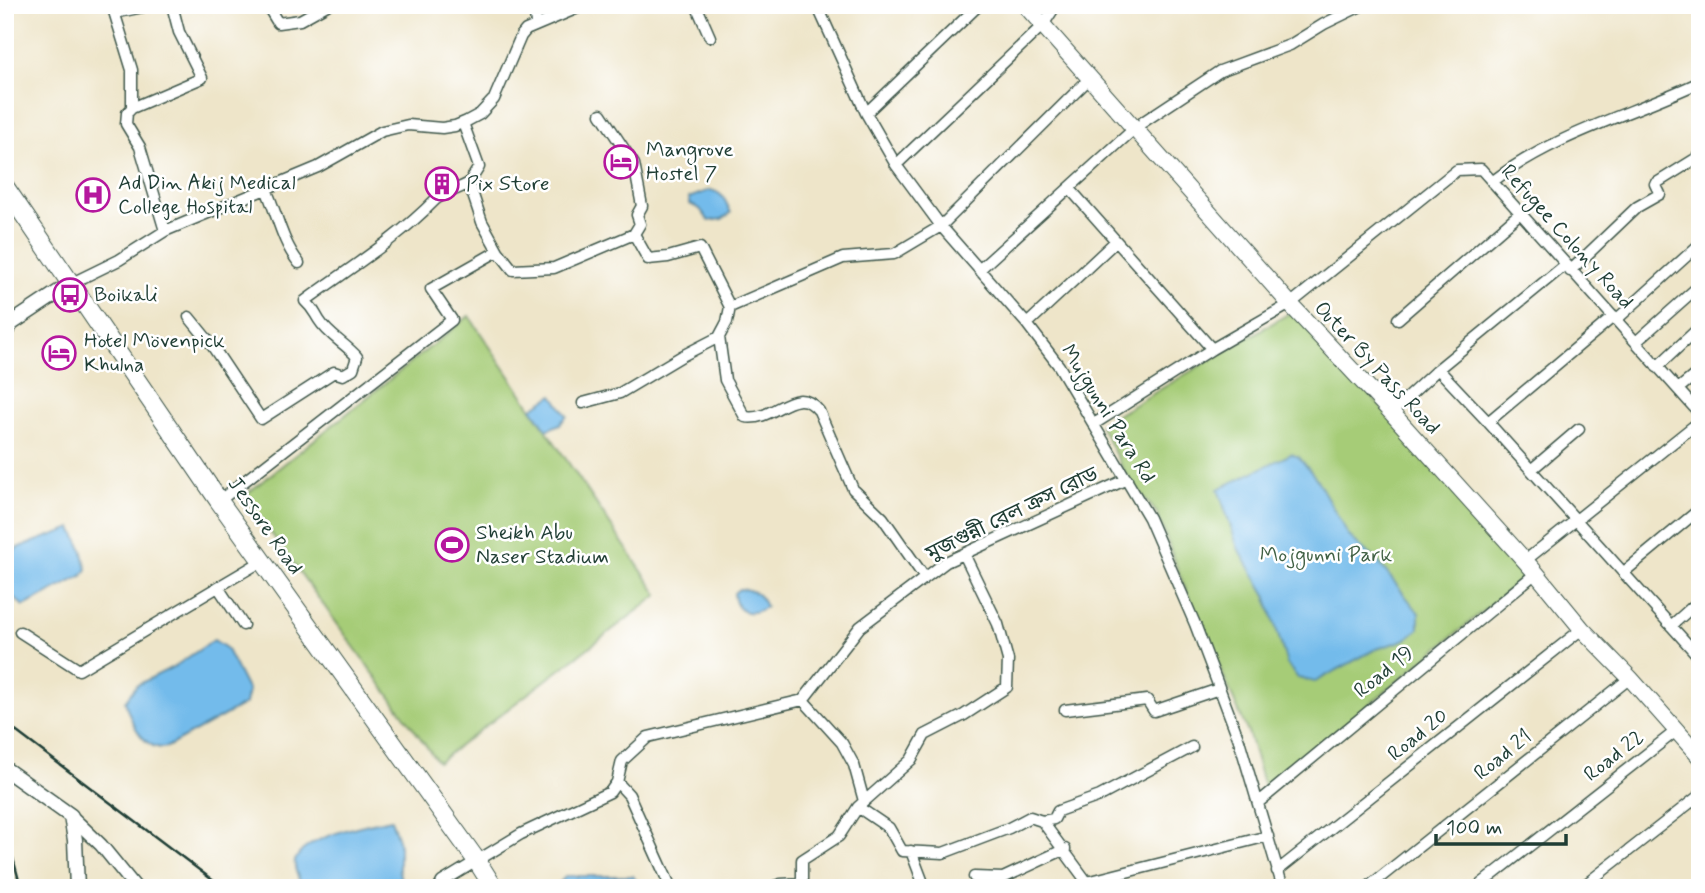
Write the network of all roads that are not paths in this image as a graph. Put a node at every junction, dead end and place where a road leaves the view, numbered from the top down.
1 (152, 5) edge
2 (172, 5) edge
3 (267, 5) edge
4 (327, 5) edge
5 (527, 5) edge
6 (585, 5) edge
7 (696, 5) edge
8 (817, 5) edge
9 (979, 5) edge
10 (1025, 5) edge
11 (1363, 5) edge
12 (113, 9) edge
13 (1046, 13) edge
14 (536, 24) junction
15 (710, 37) dead end
16 (1090, 78) junction
17 (1700, 82) edge
18 (132, 108) junction
19 (866, 113) junction
20 (601, 114) dead end
21 (463, 123) junction
22 (1139, 125) junction
23 (1700, 156) edge
24 (896, 164) junction
25 (1492, 182) junction
26 (469, 183) junction
27 (5, 187) edge
28 (266, 188) junction
29 (1070, 189) junction
30 (1520, 213) junction
31 (941, 226) junction
32 (164, 231) junction
33 (634, 234) junction
34 (1116, 241) junction
35 (1700, 244) edge
36 (498, 251) junction
37 (299, 263) dead end
38 (1568, 268) junction
39 (979, 270) junction
40 (72, 283) junction
41 (1700, 285) edge
42 (1294, 301) junction
43 (730, 307) junction
44 (189, 317) dead end
45 (1398, 319) dead end
46 (1614, 319) junction
47 (1027, 324) junction
48 (1700, 327) edge
49 (5, 332) edge
50 (719, 337) junction
51 (1636, 342) junction
52 (1212, 349) junction
53 (1657, 367) junction
54 (1438, 369) junction
55 (1700, 371) edge
56 (1678, 389) junction
57 (583, 403) dead end
58 (1397, 407) junction
59 (1700, 414) edge
60 (1700, 421) edge
61 (1489, 422) junction
62 (1094, 424) junction
63 (1579, 429) dead end
64 (1531, 470) junction
65 (1127, 479) junction
66 (219, 501) junction
67 (1700, 509) edge
68 (1577, 521) junction
69 (964, 554) junction
70 (1531, 556) junction
71 (262, 561) junction
72 (1624, 572) junction
73 (1536, 573) junction
74 (925, 578) junction
75 (218, 587) junction
76 (1700, 600) edge
77 (243, 625) dead end
78 (1671, 626) junction
79 (1582, 629) junction
80 (20, 632) dead end
81 (1700, 658) edge
82 (1630, 678) junction
83 (1219, 689) junction
84 (803, 700) junction
85 (1065, 709) dead end
86 (1676, 731) junction
87 (1700, 745) edge
88 (1192, 747) dead end
89 (1700, 757) edge
90 (5, 769) edge
91 (617, 782) junction
92 (1700, 795) edge
93 (1259, 802) junction
94 (861, 804) junction
95 (71, 816) junction
96 (1042, 821) junction
97 (1268, 836) junction
98 (1065, 849) junction
99 (911, 851) junction
100 (477, 861) junction
101 (1277, 871) junction
102 (974, 877) dead end
103 (802, 885) edge
104 (1088, 885) edge
105 (77, 888) edge
106 (136, 888) edge
107 (439, 888) edge
108 (494, 888) edge
109 (671, 888) edge
110 (769, 888) edge
111 (925, 888) edge
112 (1283, 888) edge
113 (1367, 888) edge
114 (1476, 888) edge
115 (1581, 888) edge

1 - 12 street
2 - 18 street
3 - 4 street
5 - 14 street
6 - 14 street
7 - 15 street
8 - 19 street, Mujgunni Para Rd
9 - 19 street
10 - 13 main road, Outer By Pass Road
11 - 22 street
12 - 18 street
13 - 16 main road, Outer By Pass Road
13 - 22 main road, Outer By Pass Road
13 - 24 street
14 - 21 street
16 - 22 main road, Outer By Pass Road
16 - 31 street
17 - 25 street
18 - 32 street
19 - 24 street, Mujgunni Para Rd
20 - 33 street
21 - 26 street
21 - 28 street
22 - 29 street
22 - 42 main road, Outer By Pass Road
23 - 38 street
24 - 31 street, Mujgunni Para Rd
25 - 30 street, Refugee Colony Road
25 - 42 street, Refugee Colony Road
26 - 36 street
26 - 44 street
27 - 40 highway, Jessore Road
28 - 32 street
28 - 37 street
29 - 34 street
29 - 39 street
30 - 38 street, Refugee Colony Road
30 - 45 street
31 - 39 street, Mujgunni Para Rd
31 - 43 street
32 - 40 street
33 - 36 street
33 - 43 street
34 - 47 street
34 - 52 street
35 - 46 street
36 - 66 street
38 - 46 street, Refugee Colony Road
38 - 54 street
39 - 47 street, Mujgunni Para Rd
40 - 49 main road
40 - 66 highway, Jessore Road
41 - 51 street
42 - 52 street, Refugee Colony Road
42 - 58 main road, Outer By Pass Road
42 - 73 main road, Outer By Pass Road
43 - 50 street
46 - 51 street, Refugee Colony Road
46 - 61 street
47 - 62 street, Mujgunni Para Rd
48 - 53 street
50 - 57 street
50 - 74 street
51 - 53 street, Refugee Colony Road
52 - 62 street, Refugee Colony Road
53 - 56 street, Refugee Colony Road
54 - 58 street
54 - 61 street
55 - 56 street
56 - 59 street, Refugee Colony Road
58 - 70 main road, Outer By Pass Road
60 - 68 street
61 - 64 street
62 - 65 street, Mujgunni Para Rd
63 - 64 street
64 - 68 street
65 - 69 street, মুজগুন্নী রেল ক্রস রোড
65 - 83 street, Mujgunni Para Rd
66 - 71 highway, Jessore Road
67 - 72 street
68 - 70 street
68 - 72 street
69 - 74 street, মুজগুন্নী রেল ক্রস রোড
69 - 94 street
70 - 87 main road, Outer By Pass Road
71 - 75 street
71 - 100 highway, Jessore Road
72 - 78 street
73 - 79 main road, Outer By Pass Road
73 - 93 street, Road 19
74 - 84 street, মুজগুন্নী রেল ক্রস রোড
75 - 77 street
75 - 80 street
76 - 78 street
78 - 81 street
79 - 82 main road, Outer By Pass Road
79 - 101 street, Road 20
82 - 86 main road, Outer By Pass Road
82 - 113 street, Road 21
83 - 85 street
83 - 93 street, Mujgunni Para Rd
84 - 91 street
84 - 94 street
86 - 89 main road, Outer By Pass Road
86 - 114 street, Road 22
88 - 96 street
90 - 95 main road
91 - 100 street
91 - 109 street
92 - 115 street
93 - 97 street, Mujgunni Para Rd
94 - 99 street
94 - 103 street
95 - 105 main road
95 - 106 street
96 - 98 street
96 - 99 street
97 - 101 street, Mujgunni Para Rd
97 - 104 street
98 - 102 street
98 - 104 street
99 - 111 street
100 - 107 street
100 - 108 highway, Jessore Road
101 - 112 street, Mujgunni Para Rd
103 - 110 street

